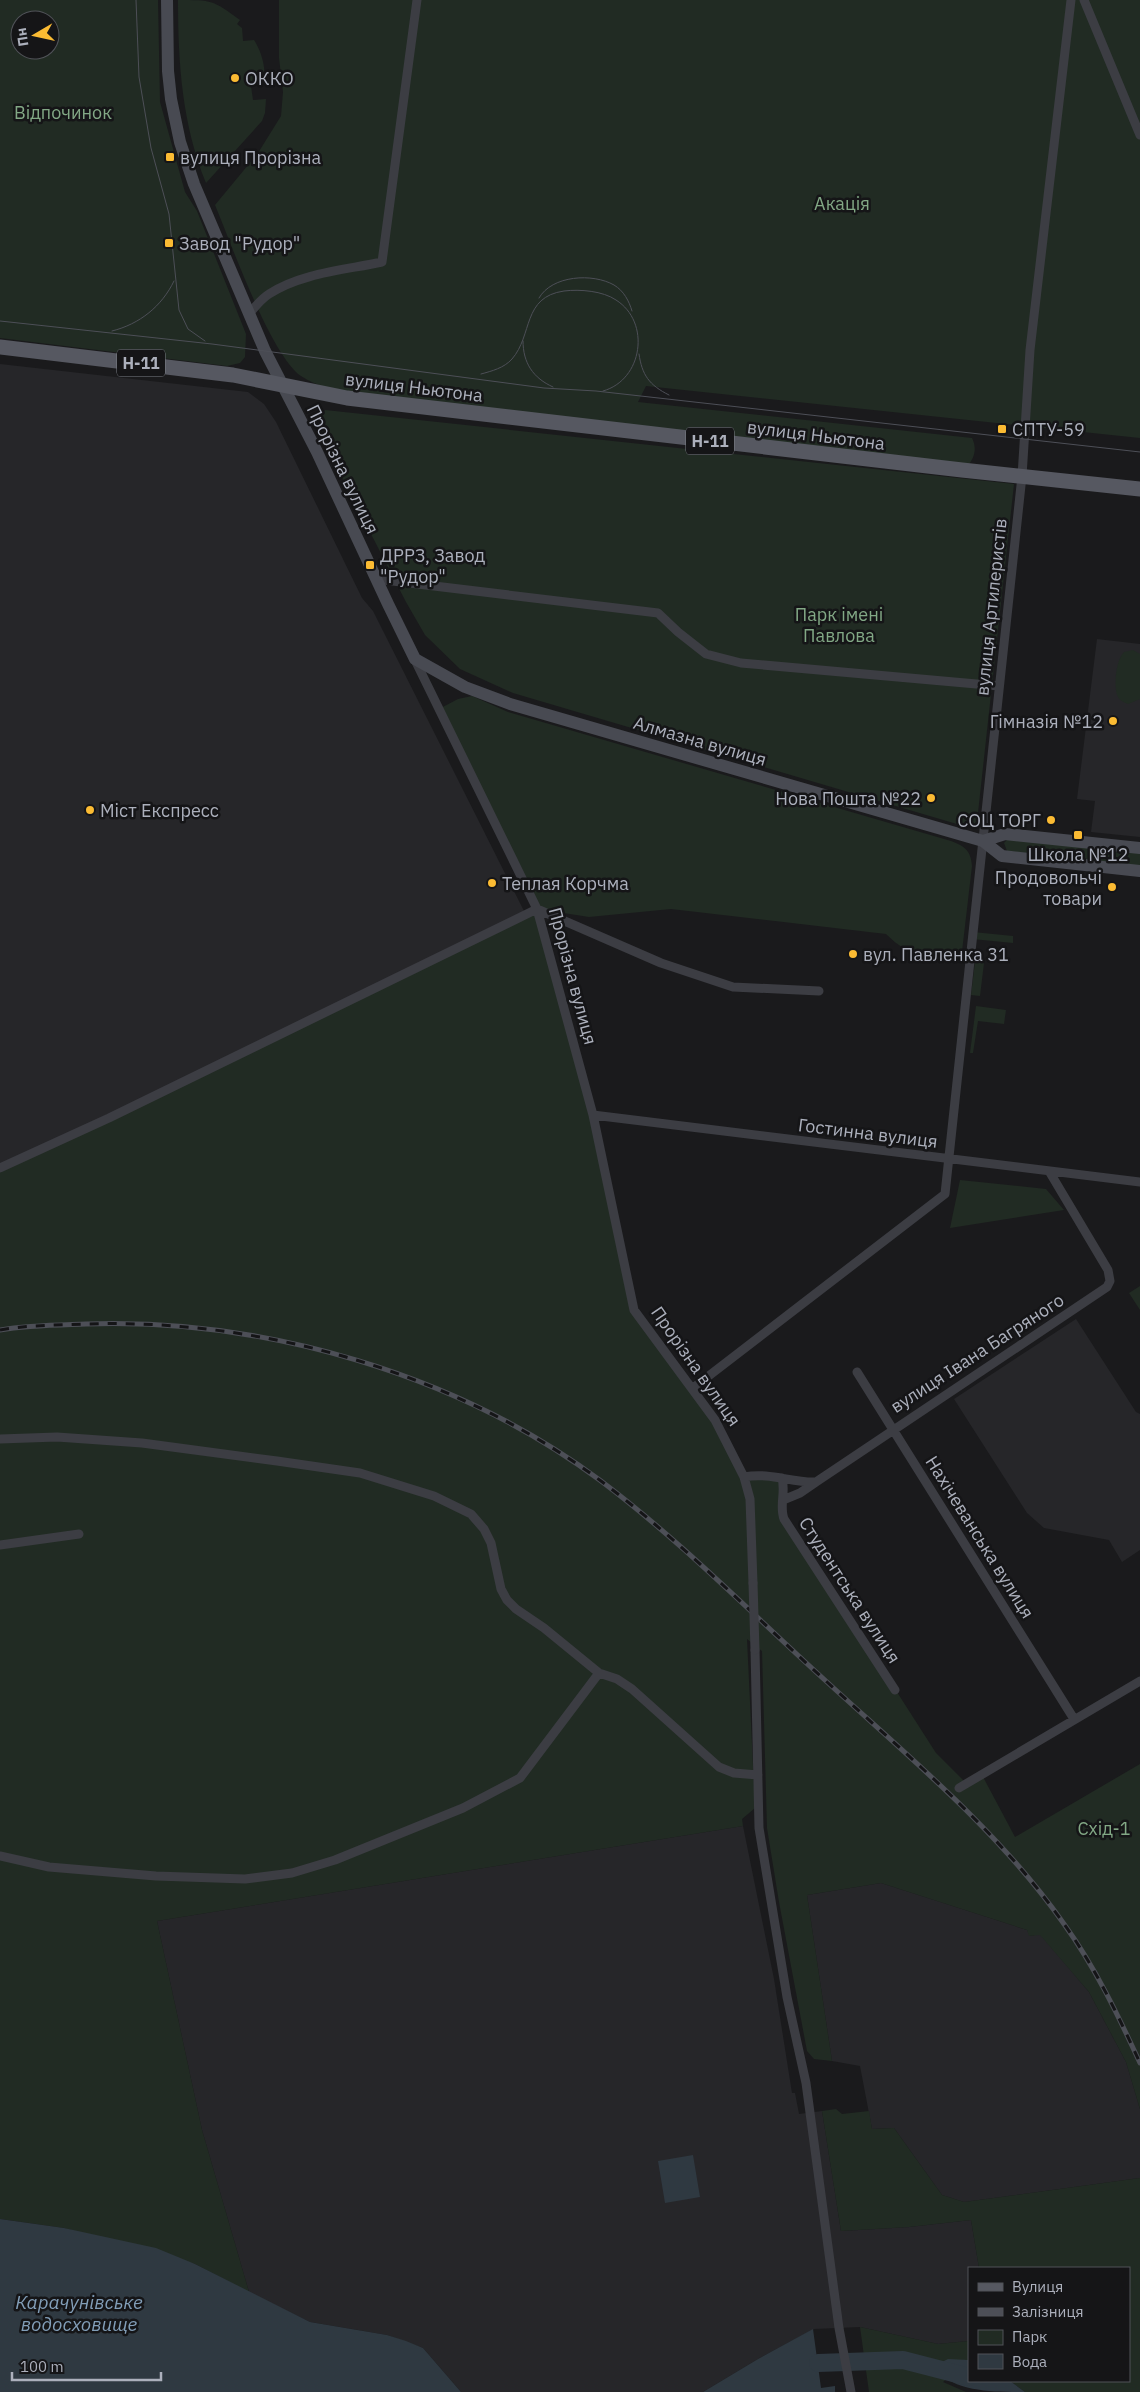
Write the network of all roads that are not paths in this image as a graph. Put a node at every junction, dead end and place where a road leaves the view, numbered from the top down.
1 (167, 0) edge
2 (417, 0) edge
3 (1070, 0) edge
4 (1084, 0) edge
5 (1140, 135) edge
6 (249, 314) junction
7 (0, 347) edge
8 (281, 384) junction
9 (1022, 476) junction
10 (1140, 489) edge
11 (376, 579) junction
12 (415, 659) junction
13 (999, 686) junction
14 (983, 841) junction
15 (1140, 848) edge
16 (1140, 871) edge
17 (537, 909) junction
18 (819, 991) dead end
19 (593, 1115) junction
20 (948, 1160) junction
21 (0, 1168) edge
22 (1050, 1171) junction
23 (1140, 1182) edge
24 (857, 1372) dead end
25 (693, 1388) junction
26 (894, 1428) junction
27 (0, 1439) edge
28 (744, 1477) junction
29 (782, 1478) junction
30 (816, 1482) junction
31 (783, 1500) junction
32 (79, 1534) dead end
33 (0, 1545) edge
34 (598, 1673) junction
35 (1140, 1681) edge
36 (895, 1690) dead end
37 (1074, 1719) junction
38 (758, 1775) junction
39 (959, 1788) dead end
40 (0, 1856) edge
41 (851, 2392) edge

1 - 6 street, Прорізна вулиця
2 - 6 street
3 - 9 street, вулиця Артилеристів
4 - 5 street
6 - 8 street, Прорізна вулиця
7 - 8 main road, Н-11
8 - 9 main road, вулиця Ньютона / Н-11
8 - 11 street, Прорізна вулиця
9 - 10 main road, вулиця Ньютона / Н-11
9 - 13 street, вулиця Артилеристів
11 - 12 street, Прорізна вулиця
11 - 13 street
12 - 14 street, Алмазна вулиця
12 - 17 street, Прорізна вулиця
13 - 14 street, вулиця Артилеристів
14 - 15 street
14 - 16 street, Алмазна вулиця
14 - 20 street, вулиця Артилеристів
17 - 18 street
17 - 19 street, Прорізна вулиця
17 - 21 street
19 - 20 street, Гостинна вулиця
19 - 25 street, Прорізна вулиця
20 - 22 street, Гостинна вулиця
20 - 25 street, вулиця Артилеристів
22 - 23 street, Гостинна вулиця
22 - 26 street, вулиця Івана Багряного
24 - 26 street, Нахічеванська вулиця
25 - 28 street, Прорізна вулиця
26 - 30 street, вулиця Івана Багряного
26 - 37 street, Нахічеванська вулиця
27 - 34 street
28 - 29 street
28 - 38 street, Прорізна вулиця, bridge
29 - 30 street
29 - 31 street, Студентська вулиця
30 - 31 street, вулиця Івана Багряного
31 - 36 street, Студентська вулиця
32 - 33 street
34 - 38 street
34 - 40 street
35 - 37 street
37 - 39 street
38 - 41 street, Прорізна вулиця

